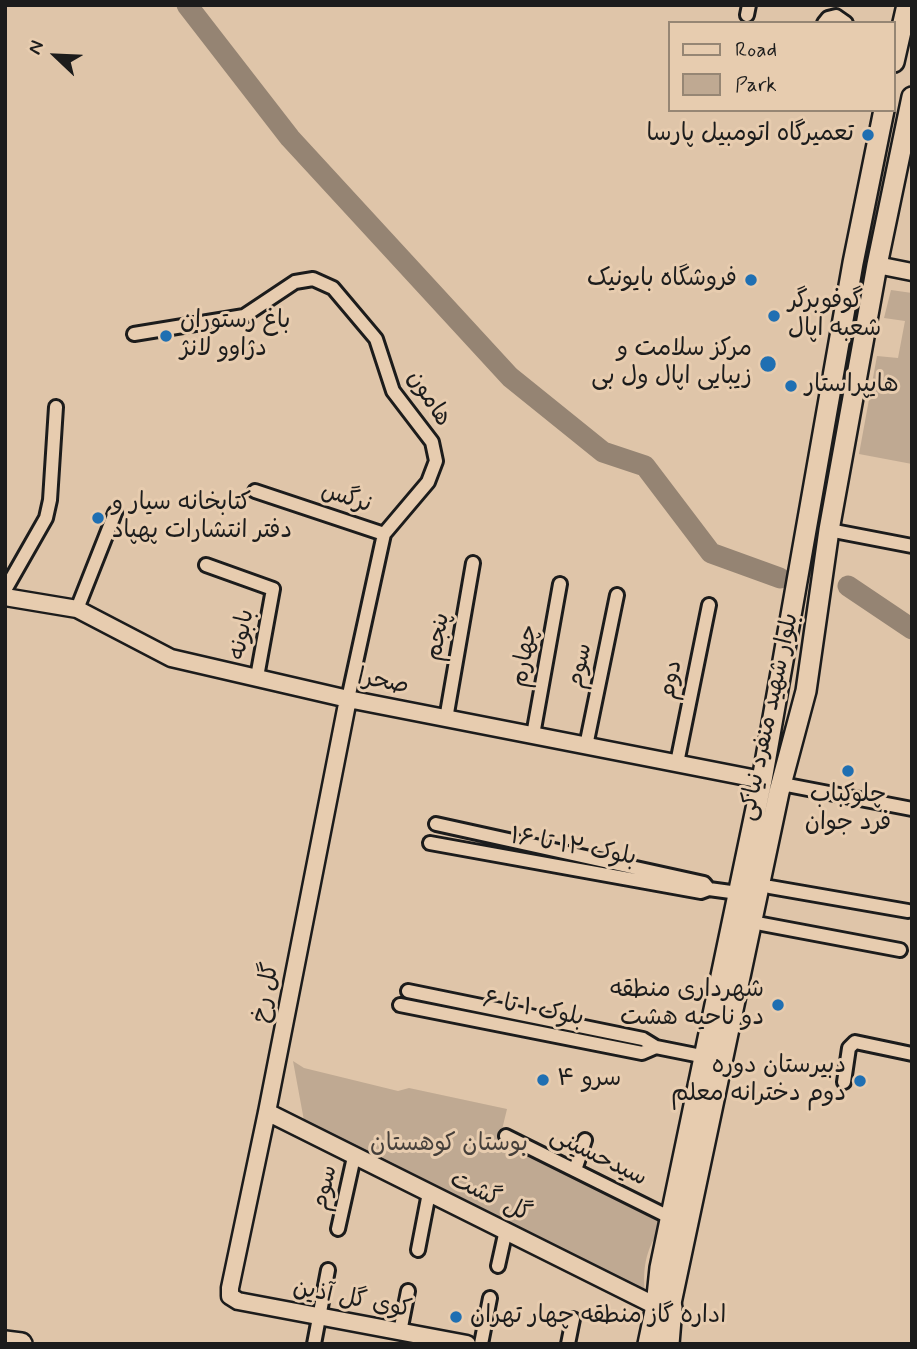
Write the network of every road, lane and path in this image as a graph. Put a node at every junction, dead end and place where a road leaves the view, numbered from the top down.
1 (907, 5) edge
2 (826, 21) edge
3 (843, 21) edge
4 (896, 53) edge
5 (912, 97) edge
6 (884, 112) edge
7 (871, 167) junction
8 (897, 168) junction
9 (877, 265) junction
10 (912, 272) edge
11 (134, 334) dead end
12 (56, 407) dead end
13 (256, 491) dead end
14 (115, 513) dead end
15 (829, 530) junction
16 (384, 534) junction
17 (912, 546) edge
18 (473, 563) dead end
19 (206, 565) dead end
20 (796, 579) junction
21 (822, 581) junction
22 (560, 583) dead end
23 (5, 590) edge
24 (617, 595) dead end
25 (5, 597) edge
26 (709, 604) dead end
27 (77, 609) junction
28 (257, 677) junction
29 (348, 699) junction
30 (446, 719) junction
31 (533, 735) junction
32 (586, 746) junction
33 (677, 763) junction
34 (774, 786) junction
35 (912, 809) edge
36 (436, 824) dead end
37 (430, 843) dead end
38 (770, 887) junction
39 (709, 889) junction
40 (738, 893) junction
41 (908, 911) dead end
42 (762, 925) junction
43 (900, 950) dead end
44 (408, 991) dead end
45 (400, 1005) dead end
46 (656, 1047) junction
47 (912, 1054) edge
48 (706, 1057) junction
49 (844, 1082) dead end
50 (267, 1112) junction
51 (506, 1136) dead end
52 (585, 1140) dead end
53 (354, 1157) junction
54 (575, 1170) junction
55 (697, 1184) junction
56 (429, 1193) junction
57 (671, 1218) junction
58 (338, 1229) dead end
59 (506, 1230) junction
60 (418, 1250) dead end
61 (498, 1266) dead end
62 (328, 1270) dead end
63 (408, 1291) dead end
64 (230, 1296) joint
65 (490, 1298) dead end
66 (664, 1307) junction
67 (319, 1316) junction
68 (573, 1319) dead end
69 (400, 1332) junction
70 (5, 1342) edge
71 (21, 1344) edge
72 (314, 1344) edge
73 (467, 1344) edge
74 (481, 1344) edge
75 (568, 1344) edge
76 (648, 1344) edge
77 (661, 1344) edge
78 (668, 1344) edge

1 - 4 main road
2 - 3 street
5 - 8 main road, بلوار شهید منفرد نیاکی
6 - 7 main road, بلوار شهید منفرد نیاکی
7 - 8 main road
7 - 20 main road, بلوار شهید منفرد نیاکی
8 - 9 main road, بلوار شهید منفرد نیاکی
9 - 10 street
9 - 15 main road, بلوار شهید منفرد نیاکی
11 - 16 street, هامون
12 - 23 street
13 - 16 street, نرگس
14 - 27 street
15 - 17 street
15 - 21 main road, بلوار شهید منفرد نیاکی
16 - 29 street, هامون
18 - 30 street, پنجم
19 - 28 street, بابونه
20 - 21 main road
20 - 34 main road, بلوار شهید منفرد نیاکی
21 - 34 main road, بلوار شهید منفرد نیاکی
22 - 31 street, چهارم
24 - 32 street, سوم
25 - 27 street, صحرا
26 - 33 street, دوم
27 - 28 street, صحرا
28 - 29 street, صحرا
29 - 30 street, صحرا
29 - 50 street, گل رخ
30 - 31 street, صحرا
31 - 32 street, صحرا
32 - 33 street, صحرا
33 - 34 street, صحرا
34 - 35 street, صحرا
34 - 38 main road
34 - 40 main road, بلوار شهید منفرد نیاکی
34 - 55 main road, بلوار شهید منفرد نیاکی
36 - 39 street
37 - 39 street, بلوک ۱۲ تا ۱۶
38 - 41 street
38 - 42 main road
39 - 40 street
40 - 48 main road, بلوار شهید منفرد نیاکی
42 - 43 street
42 - 55 main road
44 - 46 street
45 - 46 street, بلوک ۱ تا ۶
46 - 48 street
47 - 49 street
48 - 57 main road, بلوار شهید منفرد نیاکی
50 - 53 street, گل گشت
50 - 64 street, گل رخ
51 - 54 street, سیدحسینی
52 - 54 street
53 - 56 street, گل گشت
53 - 58 street, سوم
54 - 57 street, سیدحسینی
55 - 66 main road, بلوار شهید منفرد نیاکی
56 - 59 street, گل گشت
56 - 60 street
57 - 66 main road, بلوار شهید منفرد نیاکی
59 - 61 street
59 - 66 street, گل گشت
62 - 67 street
63 - 69 street
64 - 67 street, کوی گل آذین
65 - 74 street
66 - 76 main road, بلوار شهید منفرد نیاکی
66 - 77 main road, بلوار شهید منفرد نیاکی
66 - 78 highway
67 - 69 street, کوی گل آذین
67 - 72 street
68 - 75 street
69 - 73 street, کوی گل آذین
70 - 71 highway

